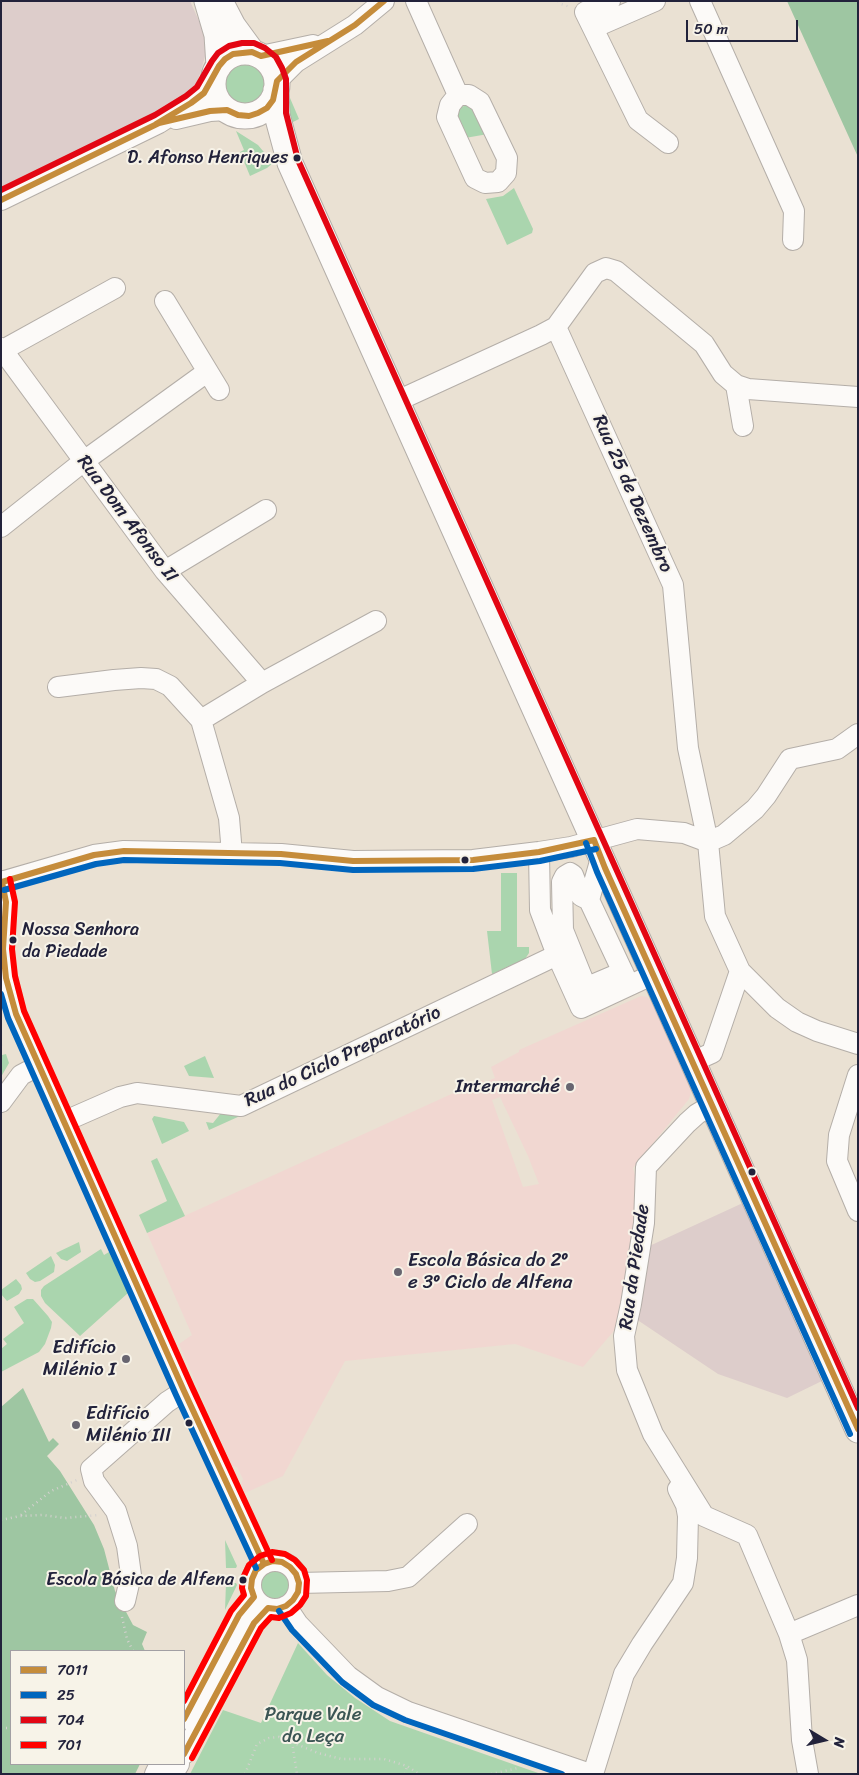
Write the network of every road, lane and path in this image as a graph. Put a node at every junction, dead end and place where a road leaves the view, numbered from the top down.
1 (207, 1) edge
2 (220, 1) edge
3 (384, 1) edge
4 (416, 1) edge
5 (610, 1) edge
6 (655, 1) edge
7 (700, 1) edge
8 (593, 28) junction
9 (327, 42) junction
10 (257, 54) junction
11 (216, 71) junction
12 (277, 85) junction
13 (458, 95) dead end
14 (233, 113) junction
15 (159, 123) junction
16 (668, 143) dead end
17 (290, 164) junction
18 (1, 200) edge
19 (793, 240) dead end
20 (116, 288) dead end
21 (165, 301) dead end
22 (556, 327) junction
23 (2, 349) edge
24 (207, 372) junction
25 (736, 385) junction
26 (218, 390) dead end
27 (858, 396) edge
28 (397, 401) junction
29 (743, 426) dead end
30 (84, 461) junction
31 (266, 510) dead end
32 (1, 527) edge
33 (165, 572) junction
34 (376, 622) dead end
35 (262, 683) junction
36 (58, 687) dead end
37 (201, 720) junction
38 (858, 734) edge
39 (708, 842) junction
40 (598, 849) junction
41 (539, 852) junction
42 (232, 854) junction
43 (2, 882) edge
44 (589, 900) junction
45 (557, 954) junction
46 (740, 971) junction
47 (654, 974) junction
48 (626, 979) junction
49 (858, 1044) edge
50 (692, 1062) junction
51 (38, 1066) junction
52 (858, 1075) edge
53 (1, 1102) edge
54 (712, 1105) junction
55 (63, 1122) junction
56 (858, 1211) edge
57 (184, 1391) junction
58 (858, 1430) edge
59 (662, 1450) junction
60 (91, 1471) junction
61 (116, 1511) junction
62 (20, 1516) junction
63 (704, 1516) junction
64 (1, 1520) edge
65 (466, 1524) dead end
66 (686, 1558) junction
67 (264, 1564) junction
68 (299, 1583) junction
69 (125, 1601) joint
70 (270, 1604) junction
71 (858, 1605) edge
72 (789, 1634) junction
73 (133, 1650) edge
74 (185, 1717) edge
75 (292, 1742) junction
76 (185, 1752) edge
77 (407, 1766) junction
78 (244, 1774) edge
79 (297, 1774) edge
80 (405, 1774) edge
81 (419, 1774) edge
82 (591, 1774) edge
83 (808, 1774) edge

1 - 11 main road
2 - 10 main road
3 - 9 street
4 - 13 street
5 - 8 street
6 - 8 street
7 - 19 street
8 - 16 street
9 - 10 street
9 - 12 street
10 - 11 main road
10 - 12 main road
11 - 14 main road
11 - 15 street
12 - 14 main road
12 - 17 main road
14 - 15 street
14 - 17 main road
15 - 18 street
17 - 28 main road
20 - 23 street
21 - 24 street
22 - 25 street
22 - 28 street
22 - 39 street, Rua 25 de Dezembro
23 - 30 street, Rua Dom Afonso II
24 - 26 street
24 - 30 street
25 - 27 street
25 - 29 street
28 - 40 main road
30 - 32 street
30 - 33 street, Rua Dom Afonso II
31 - 33 street
33 - 35 street, Rua Dom Afonso II
34 - 35 street
35 - 37 street
36 - 37 street
37 - 42 street
38 - 39 street
39 - 40 street
39 - 46 street, Rua 25 de Dezembro
40 - 41 street
40 - 44 street
40 - 47 main road
41 - 42 street
41 - 45 street
42 - 43 street
43 - 51 street
44 - 48 street
44 - 48 street
45 - 48 street
45 - 55 street, Rua do Ciclo Preparatório
46 - 49 street
46 - 50 street
47 - 48 street
47 - 50 main road
50 - 54 main road
51 - 53 street
51 - 55 street
52 - 56 street
54 - 58 main road
54 - 59 street, Rua da Piedade
55 - 57 street
57 - 60 street
57 - 67 street
59 - 63 street
59 - 66 street
60 - 61 street
60 - 62 path
61 - 62 path
61 - 69 street
62 - 64 path
63 - 66 street
63 - 72 street
65 - 68 street
66 - 82 street
67 - 68 street
67 - 70 street
68 - 70 street
69 - 73 path
70 - 74 street
70 - 76 street
70 - 82 street
71 - 72 street
72 - 83 street
75 - 77 path
75 - 78 path
75 - 79 path
77 - 80 path
77 - 81 path

